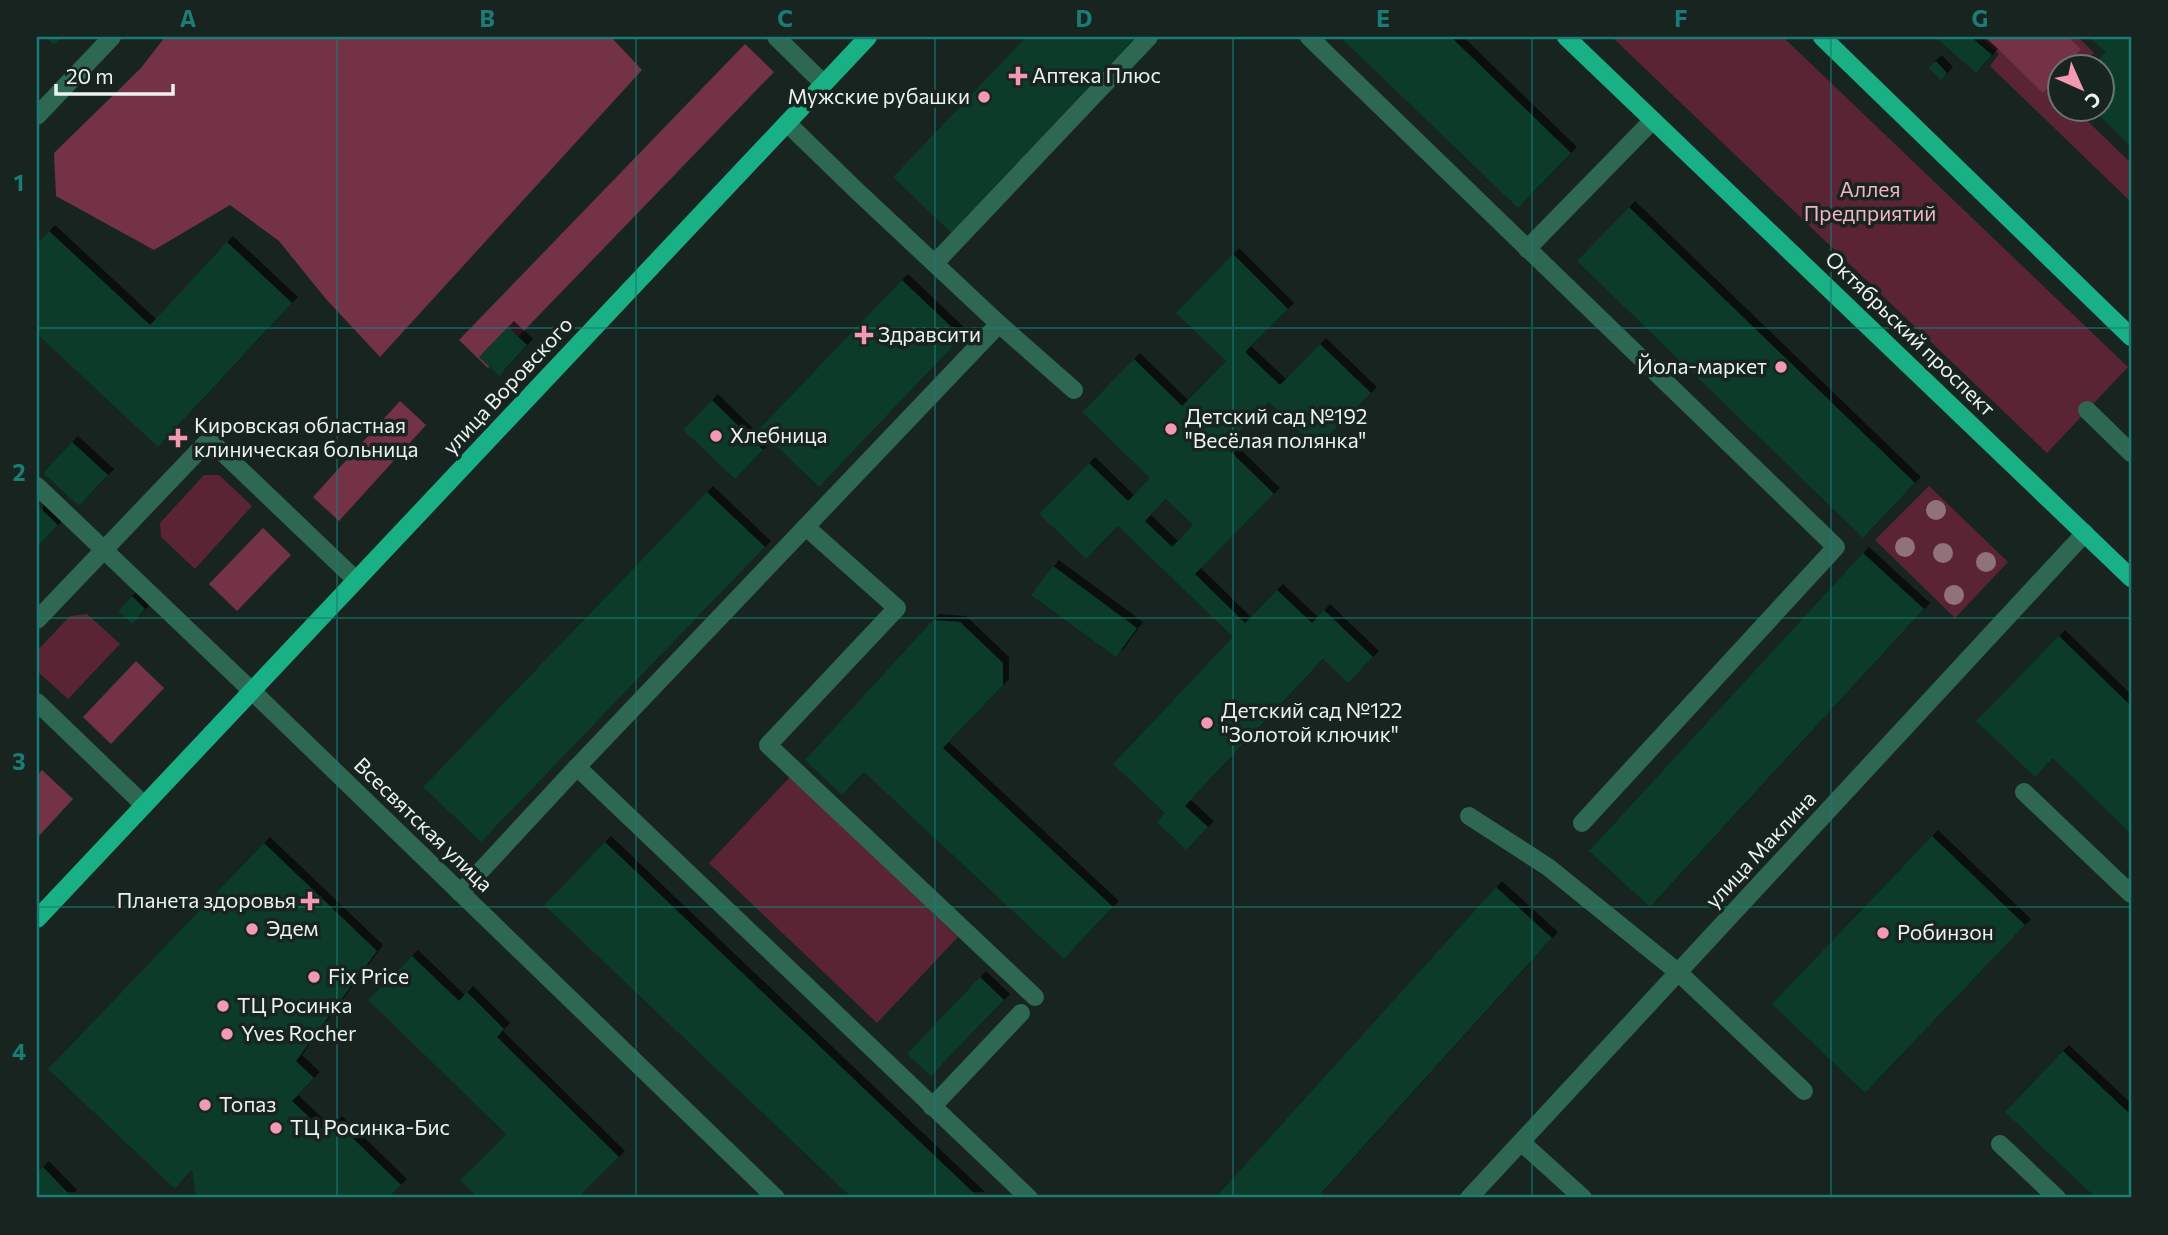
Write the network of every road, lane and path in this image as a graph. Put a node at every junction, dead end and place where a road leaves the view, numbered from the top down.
1 (112, 37) edge
2 (776, 37) edge
3 (868, 37) edge
4 (1149, 37) edge
5 (1309, 37) edge
6 (1566, 37) edge
7 (1822, 37) edge
8 (824, 84) junction
9 (37, 116) edge
10 (1653, 120) junction
11 (787, 123) junction
12 (1527, 248) junction
13 (935, 263) junction
14 (999, 324) junction
15 (2131, 337) edge
16 (1074, 390) dead end
17 (2087, 411) dead end
18 (2131, 453) edge
19 (37, 486) edge
20 (806, 527) junction
21 (2085, 533) junction
22 (103, 550) junction
23 (2131, 578) edge
24 (356, 580) junction
25 (37, 620) edge
26 (252, 691) junction
27 (37, 702) edge
28 (577, 767) junction
29 (2024, 792) dead end
30 (144, 805) junction
31 (1469, 816) dead end
32 (1582, 823) dead end
33 (460, 893) junction
34 (2131, 894) edge
35 (37, 919) edge
36 (1679, 973) junction
37 (1035, 997) dead end
38 (1021, 1013) dead end
39 (1804, 1091) dead end
40 (932, 1107) junction
41 (1521, 1142) junction
42 (2000, 1144) dead end
43 (776, 1198) edge
44 (1029, 1198) edge
45 (1469, 1198) edge
46 (1583, 1198) edge
47 (2057, 1198) edge

1 - 9 street
2 - 8 street
3 - 8 main road, улица Воровского
4 - 13 street
5 - 12 street
6 - 10 main road, Октябрьский проспект
7 - 15 main road
8 - 11 main road, улица Воровского
10 - 12 street
10 - 21 main road, Октябрьский проспект
11 - 13 street
11 - 24 main road, улица Воровского
12 - 32 street
13 - 14 street
14 - 16 street
14 - 20 street
17 - 18 street
19 - 22 street, Всесвятская улица
20 - 28 street
20 - 37 street
21 - 23 main road, Октябрьский проспект
21 - 36 street, улица Маклина
22 - 24 street
22 - 25 street
22 - 26 street, Всесвятская улица
24 - 26 main road, улица Воровского
26 - 30 main road, улица Воровского
26 - 33 street, Всесвятская улица
27 - 30 street
28 - 33 street
28 - 40 street
29 - 34 street
30 - 35 main road, улица Воровского
31 - 36 street
33 - 43 street, Всесвятская улица
36 - 39 street
36 - 41 street, улица Маклина
38 - 40 street
40 - 44 street
41 - 45 street, улица Маклина
41 - 46 street
42 - 47 street

